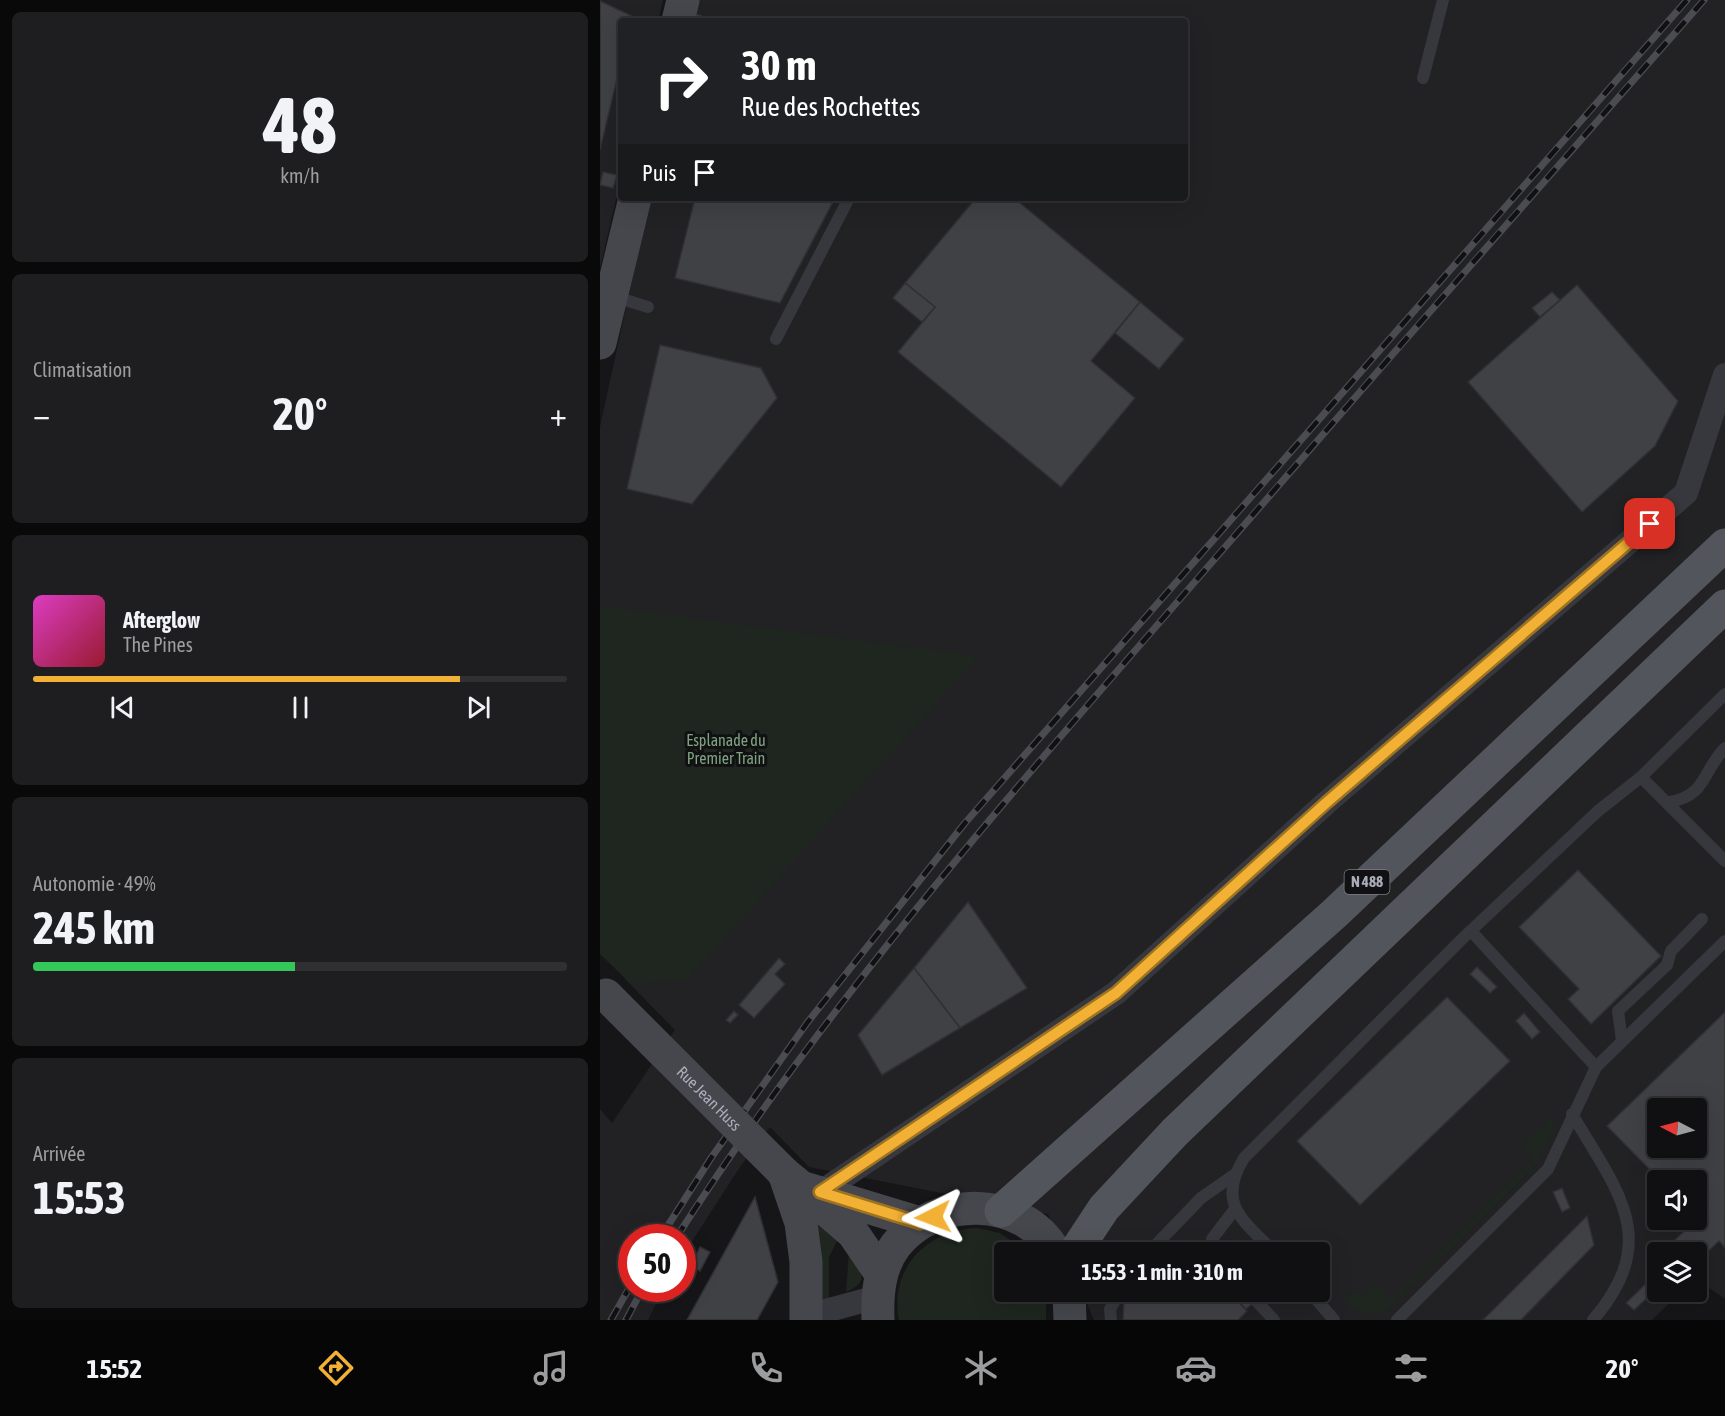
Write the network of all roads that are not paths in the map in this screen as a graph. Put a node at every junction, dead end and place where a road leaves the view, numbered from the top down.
1 (1443, 0) edge
2 (1424, 78) dead end
3 (634, 201) edge
4 (847, 201) edge
5 (612, 296) junction
6 (648, 307) dead end
7 (776, 339) dead end
8 (600, 343) edge
9 (1725, 375) edge
10 (1725, 545) edge
11 (1725, 606) edge
12 (1725, 694) edge
13 (1725, 748) edge
14 (1641, 777) junction
15 (1669, 802) junction
16 (1725, 861) edge
17 (1702, 919) dead end
18 (1471, 931) junction
19 (1725, 941) edge
20 (602, 999) edge
21 (1622, 1041) junction
22 (1596, 1066) junction
23 (1572, 1114) junction
24 (784, 1173) junction
25 (1234, 1175) junction
26 (820, 1192) junction
27 (1235, 1209) junction
28 (1001, 1211) junction
29 (920, 1223) junction
30 (1045, 1242) edge
31 (1082, 1242) edge
32 (1159, 1242) edge
33 (1213, 1242) edge
34 (1265, 1242) edge
35 (878, 1297) edge
36 (1070, 1302) edge
37 (1114, 1302) edge
38 (1257, 1302) edge
39 (1319, 1302) edge
40 (806, 1320) edge
41 (811, 1320) edge
42 (1070, 1320) edge
43 (1111, 1320) edge
44 (1274, 1320) edge
45 (1334, 1320) edge
46 (1396, 1320) edge
47 (1593, 1320) edge

1 - 2 lane
3 - 5 main road
4 - 7 lane
5 - 6 lane
5 - 8 main road
9 - 26 street
10 - 28 main road, N 488
11 - 31 main road, N 488
12 - 14 lane
13 - 15 lane
14 - 15 lane
14 - 18 lane
15 - 16 lane
17 - 21 lane
18 - 22 lane
18 - 25 lane
19 - 21 lane
20 - 24 main road, Rue Jean Huss, bridge
21 - 22 lane
22 - 23 lane
23 - 46 lane
23 - 47 lane
24 - 26 main road
24 - 35 main road
24 - 40 main road
25 - 27 lane
25 - 32 lane
26 - 29 main road
27 - 33 lane
27 - 34 lane
28 - 29 main road
28 - 30 main road
29 - 35 main road
35 - 41 street
36 - 42 main road
37 - 43 lane
38 - 44 lane
39 - 45 lane

